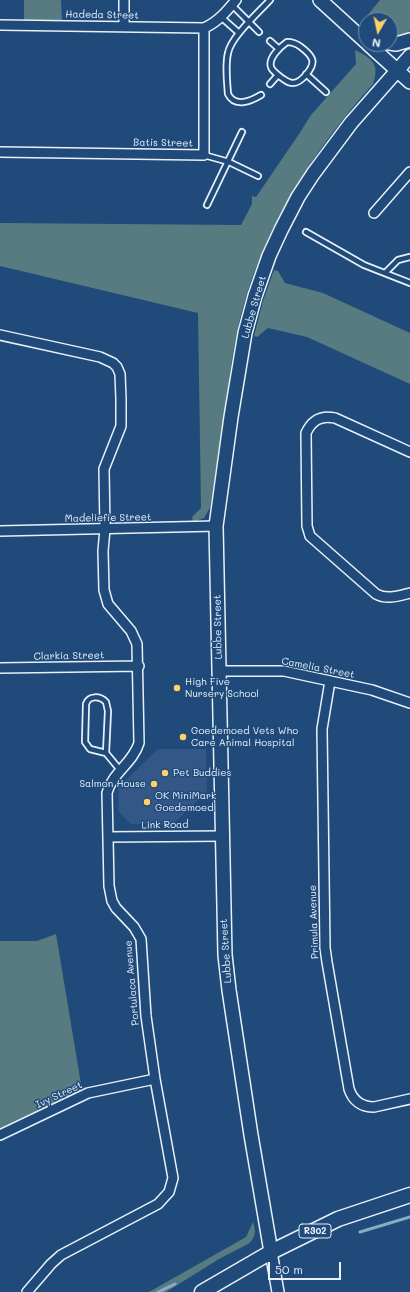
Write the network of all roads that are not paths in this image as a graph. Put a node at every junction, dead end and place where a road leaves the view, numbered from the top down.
1 (124, 0) edge
2 (270, 0) edge
3 (320, 0) edge
4 (234, 3) edge
5 (221, 17) junction
6 (250, 23) junction
7 (0, 25) edge
8 (124, 26) junction
9 (204, 28) junction
10 (239, 32) junction
11 (259, 32) dead end
12 (358, 33) edge
13 (410, 40) edge
14 (270, 41) dead end
15 (398, 43) edge
16 (279, 49) junction
17 (377, 52) edge
18 (410, 56) edge
19 (397, 70) junction
20 (306, 74) junction
21 (278, 75) junction
22 (410, 82) edge
23 (270, 84) dead end
24 (326, 92) dead end
25 (261, 95) dead end
26 (242, 132) dead end
27 (0, 152) edge
28 (204, 155) junction
29 (229, 162) junction
30 (410, 172) edge
31 (258, 176) dead end
32 (207, 205) dead end
33 (374, 213) dead end
34 (306, 232) dead end
35 (410, 256) edge
36 (385, 273) junction
37 (410, 283) edge
38 (0, 335) edge
39 (410, 452) edge
40 (216, 526) junction
41 (105, 529) junction
42 (0, 531) edge
43 (410, 593) edge
44 (139, 666) junction
45 (0, 668) edge
46 (220, 671) junction
47 (330, 681) junction
48 (410, 703) edge
49 (106, 753) junction
50 (120, 770) junction
51 (222, 836) junction
52 (108, 837) junction
53 (155, 1079) junction
54 (410, 1099) edge
55 (0, 1135) edge
56 (410, 1195) edge
57 (271, 1252) junction
58 (27, 1292) edge
59 (202, 1292) edge
60 (278, 1292) edge

1 - 8 street
2 - 6 lane
3 - 12 main road
4 - 5 street
4 - 6 lane
5 - 9 street
5 - 10 lane
6 - 10 lane
6 - 11 lane
7 - 8 street, Hadeda Street
8 - 9 street, Hadeda Street
9 - 28 street, Batis Street
10 - 25 lane
13 - 15 main road
14 - 16 lane
16 - 20 lane
16 - 21 lane
17 - 19 main road
18 - 19 main road, Lubbe Street
19 - 22 main road
19 - 40 main road, Lubbe Street
20 - 21 lane
20 - 24 lane
21 - 23 lane
26 - 29 lane
27 - 28 street, Batis Street
28 - 29 lane
29 - 31 lane
29 - 32 lane
30 - 33 street
34 - 36 lane
35 - 36 lane
36 - 37 lane
38 - 41 street, Portulaca Avenue
39 - 43 street
40 - 41 street, Madeliefie Street
40 - 46 main road, Lubbe Street
41 - 42 street, Madeliefie Street
41 - 44 street, Portulaca Avenue
44 - 45 street, Clarkia Street
44 - 50 street, Portulaca Avenue
46 - 47 street, Camelia Street
46 - 51 main road, Lubbe Street
47 - 48 street, Camelia Street
47 - 54 street, Primula Avenue
49 - 49 lane
49 - 50 lane
50 - 52 street, Portulaca Avenue
51 - 52 street, Link Road
51 - 57 main road, Lubbe Street
52 - 53 street, Portulaca Avenue
53 - 55 street, Ivy Street
53 - 58 street, Portulaca Avenue
56 - 57 main road, R302
57 - 59 main road, R302
57 - 60 street

